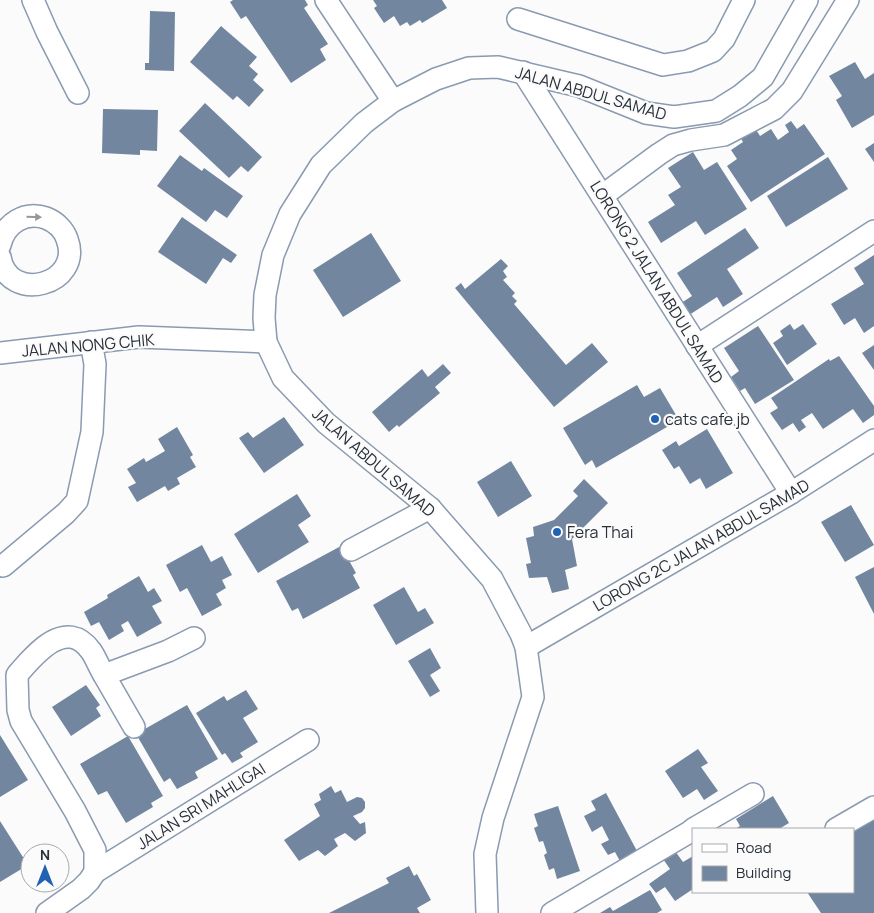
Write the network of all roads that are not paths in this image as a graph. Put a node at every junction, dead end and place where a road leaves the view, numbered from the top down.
1 (33, 0) edge
2 (326, 0) edge
3 (744, 0) edge
4 (808, 0) edge
5 (848, 0) edge
6 (518, 19) dead end
7 (523, 72) junction
8 (78, 93) dead end
9 (393, 101) junction
10 (602, 196) junction
11 (874, 231) edge
12 (91, 342) junction
13 (266, 342) junction
14 (697, 346) junction
15 (0, 354) edge
16 (874, 440) edge
17 (791, 493) junction
18 (430, 508) junction
19 (352, 550) dead end
20 (3, 566) dead end
21 (194, 638) dead end
22 (526, 647) junction
23 (104, 675) junction
24 (9, 709) edge
25 (134, 727) dead end
26 (308, 740) dead end
27 (754, 794) dead end
28 (874, 807) edge
29 (695, 828) edge
30 (838, 828) edge
31 (692, 830) edge
32 (95, 872) junction
33 (48, 913) edge
34 (486, 913) edge
35 (552, 913) edge

1 - 8 street
2 - 9 street
3 - 6 street
4 - 7 street, JALAN ABDUL SAMAD
5 - 10 street
7 - 9 street, JALAN ABDUL SAMAD
7 - 10 street, LORONG 2 JALAN ABDUL SAMAD
9 - 13 street, JALAN ABDUL SAMAD
10 - 14 street, LORONG 2 JALAN ABDUL SAMAD
11 - 14 street
12 - 13 street, JALAN NONG CHIK
12 - 15 street, JALAN NONG CHIK
12 - 20 street
13 - 18 street, JALAN ABDUL SAMAD
14 - 17 street, LORONG 2 JALAN ABDUL SAMAD
16 - 17 street, LORONG 2C JALAN ABDUL SAMAD
17 - 22 street, LORONG 2C JALAN ABDUL SAMAD
18 - 19 street
18 - 22 street, JALAN ABDUL SAMAD
21 - 23 street
22 - 34 street, JALAN ABDUL SAMAD
23 - 24 street
23 - 25 street
24 - 32 street
26 - 32 street, JALAN SRI MAHLIGAI
27 - 29 street
28 - 30 street
31 - 35 street
32 - 33 street, JALAN SRI MAHLIGAI

